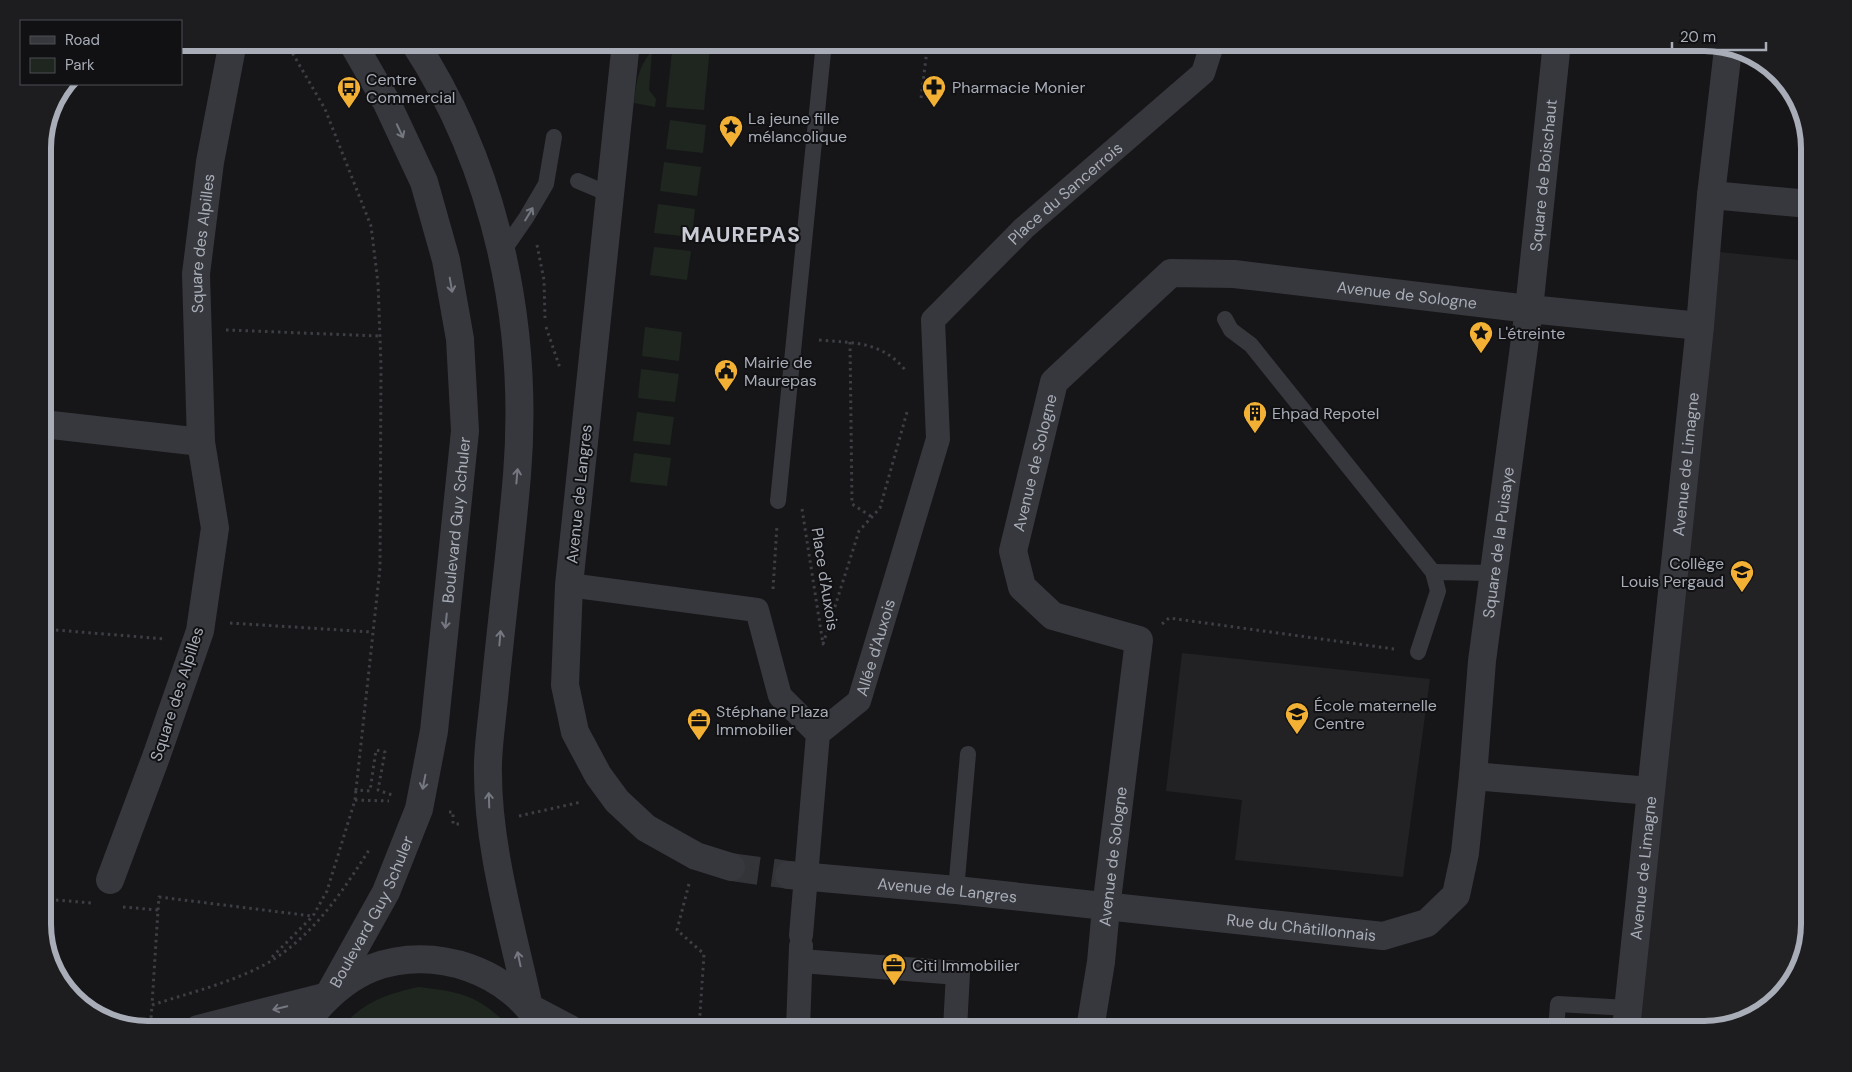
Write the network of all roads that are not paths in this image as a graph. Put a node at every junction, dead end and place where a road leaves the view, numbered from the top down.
1 (231, 51) edge
2 (357, 51) edge
3 (420, 51) edge
4 (625, 51) edge
5 (823, 51) edge
6 (1210, 51) edge
7 (1556, 51) edge
8 (1727, 55) edge
9 (554, 137) dead end
10 (578, 182) dead end
11 (1711, 194) junction
12 (611, 195) junction
13 (1801, 203) edge
14 (501, 254) junction
15 (1529, 309) junction
16 (1225, 318) dead end
17 (933, 320) joint
18 (1700, 326) junction
19 (51, 425) edge
20 (201, 442) junction
21 (779, 493) road end
22 (1433, 572) junction
23 (1493, 574) junction
24 (569, 585) junction
25 (1418, 652) road end
26 (818, 734) junction
27 (968, 754) dead end
28 (1473, 776) junction
29 (1650, 791) junction
30 (731, 867) tunnel mouth
31 (789, 875) tunnel mouth
32 (110, 880) dead end
33 (956, 890) junction
34 (1106, 908) junction
35 (801, 962) junction
36 (328, 996) junction
37 (529, 1007) junction
38 (1627, 1019) edge
39 (232, 1021) edge
40 (308, 1021) edge
41 (538, 1021) edge
42 (554, 1021) edge
43 (798, 1021) edge
44 (955, 1021) edge
45 (1091, 1021) edge
46 (1557, 1021) edge

1 - 20 street, Square des Alpilles
2 -> 36 street, Boulevard Guy Schuler
3 - 14 street
4 - 12 street, Avenue de Langres
5 - 21 lane
6 - 17 street, Place du Sancerrois
7 - 15 street, Square de Boischaut
8 - 11 street, Avenue de Limagne
14 -> 9 lane
10 - 12 lane
11 - 13 street
11 - 18 street, Avenue de Limagne
12 - 24 street, Avenue de Langres
37 -> 14 street
15 - 18 street, Avenue de Sologne
15 - 23 street, Square de la Puisaye
15 - 34 street, Avenue de Sologne
16 - 22 lane
17 - 26 street, Allée d'Auxois
18 - 29 street, Avenue de Limagne
19 - 20 street
20 - 32 street, Square des Alpilles
22 - 23 lane
22 - 25 lane
23 - 28 street, Square de la Puisaye
24 - 26 street
24 - 30 street, Avenue de Langres
26 - 35 street, bridge
27 - 33 lane
28 - 29 street
28 - 34 street, Rue du Châtillonnais
29 - 38 street, Avenue de Limagne
31 - 33 street, Avenue de Langres
33 - 34 street, Avenue de Langres
34 - 45 street, Avenue de Sologne
35 - 43 street
35 - 44 street
36 - 37 street
36 -> 39 street
36 - 40 street
37 - 41 street
37 - 42 street
38 - 46 lane

